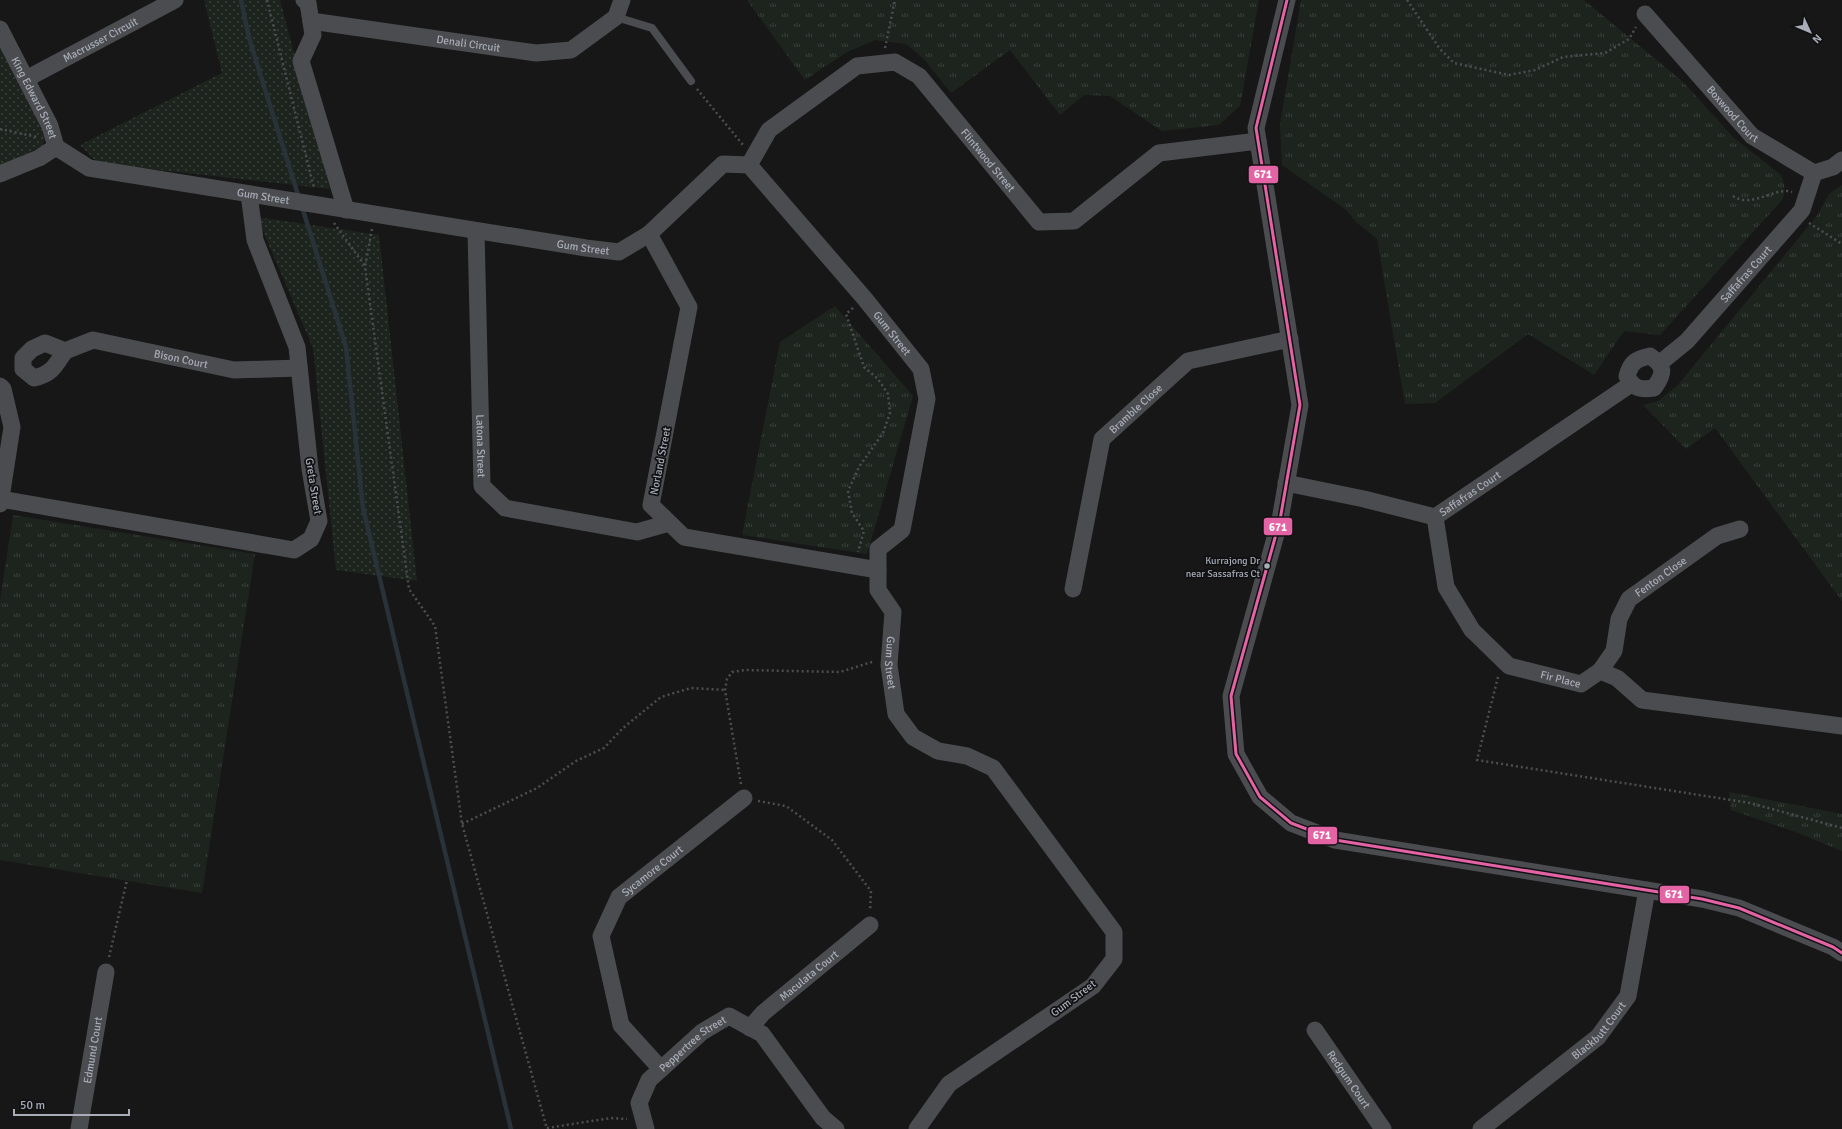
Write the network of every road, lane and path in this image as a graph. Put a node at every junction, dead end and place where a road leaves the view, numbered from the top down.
1 (175, 0) edge
2 (304, 0) edge
3 (622, 0) edge
4 (896, 0) edge
5 (1286, 0) edge
6 (1407, 0) edge
7 (1644, 14) joint
8 (616, 17) junction
9 (311, 21) junction
10 (0, 29) edge
11 (881, 64) junction
12 (26, 80) junction
13 (691, 81) joint
14 (0, 129) edge
15 (39, 138) dead end
16 (1258, 141) junction
17 (56, 147) junction
18 (752, 159) junction
19 (1842, 160) edge
20 (0, 174) edge
21 (1814, 174) junction
22 (249, 194) junction
23 (1733, 196) dead end
24 (1805, 199) junction
25 (346, 210) junction
26 (375, 214) junction
27 (1797, 215) junction
28 (476, 231) junction
29 (648, 234) junction
30 (1842, 244) edge
31 (865, 299) junction
32 (1290, 339) junction
33 (65, 351) dead end
34 (1660, 363) junction
35 (299, 368) junction
36 (1630, 384) junction
37 (0, 386) edge
38 (1286, 483) junction
39 (0, 502) edge
40 (1435, 517) junction
41 (669, 523) junction
42 (1740, 529) dead end
43 (854, 566) junction
44 (878, 570) junction
45 (1073, 589) dead end
46 (1502, 659) junction
47 (889, 665) junction
48 (1600, 672) junction
49 (724, 690) junction
50 (1842, 726) edge
51 (744, 798) junction
52 (462, 824) junction
53 (1842, 828) edge
54 (127, 880) dead end
55 (1647, 890) junction
56 (870, 925) joint
57 (1842, 953) edge
58 (106, 972) joint
59 (750, 1028) junction
60 (1315, 1030) dead end
61 (661, 1069) junction
62 (645, 1124) edge
63 (1484, 1128) edge
64 (79, 1129) edge
65 (547, 1129) edge
66 (836, 1129) edge
67 (917, 1129) edge
68 (1383, 1129) edge

1 - 12 street, Macrusser Circuit
2 - 9 street
3 - 8 street
4 - 11 path
5 - 16 street
6 - 7 path
7 - 21 street, Boxwood Court
8 - 9 street, Denali Circuit
8 - 13 lane
9 - 25 street
10 - 12 street, King Edward Street
11 - 16 street, Flintwood Street
11 - 18 street, Flintwood Street
12 - 17 street, King Edward Street
13 - 18 path
14 - 15 path
16 - 32 street
17 - 20 street
17 - 22 street, Gum Street
18 - 29 street, Gum Street
18 - 31 street, Gum Street
19 - 21 street
21 - 24 street, Saffafras Court
22 - 25 street, Gum Street
22 - 35 street, Greta Street
23 - 24 path
24 - 27 street, Saffafras Court
25 - 26 street, Gum Street
26 - 28 street, Gum Street
26 - 52 path
27 - 30 path
27 - 34 street, Saffafras Court
28 - 29 street, Gum Street
28 - 41 street, Latona Street
29 - 41 street, Norland Street
31 - 43 path
31 - 44 street, Gum Street
32 - 38 street
32 - 45 street, Bramble Close
33 - 35 street, Bison Court
34 - 36 street
34 - 36 street
35 - 39 street, Greta Street
36 - 40 street, Saffafras Court
37 - 39 street
38 - 40 street, Saffafras Court
38 - 55 street
40 - 46 street, Fir Place
41 - 43 street, Norland Street
42 - 48 street, Fenton Close
43 - 44 street, Norland Street
44 - 47 street, Gum Street
46 - 48 street, Fir Place
46 - 53 path
47 - 49 path
47 - 67 street, Gum Street
48 - 50 street
49 - 51 path
49 - 52 path
51 - 56 path
51 - 61 street, Sycamore Court
52 - 65 path
54 - 58 path
55 - 57 street
55 - 63 street, Blackbutt Court
56 - 59 street, Maculata Court
58 - 64 street, Edmund Court
59 - 61 street, Peppertree Street
59 - 66 street, Peppertree Street
60 - 68 street, Redgum Court
61 - 62 street, Peppertree Street
62 - 65 path

